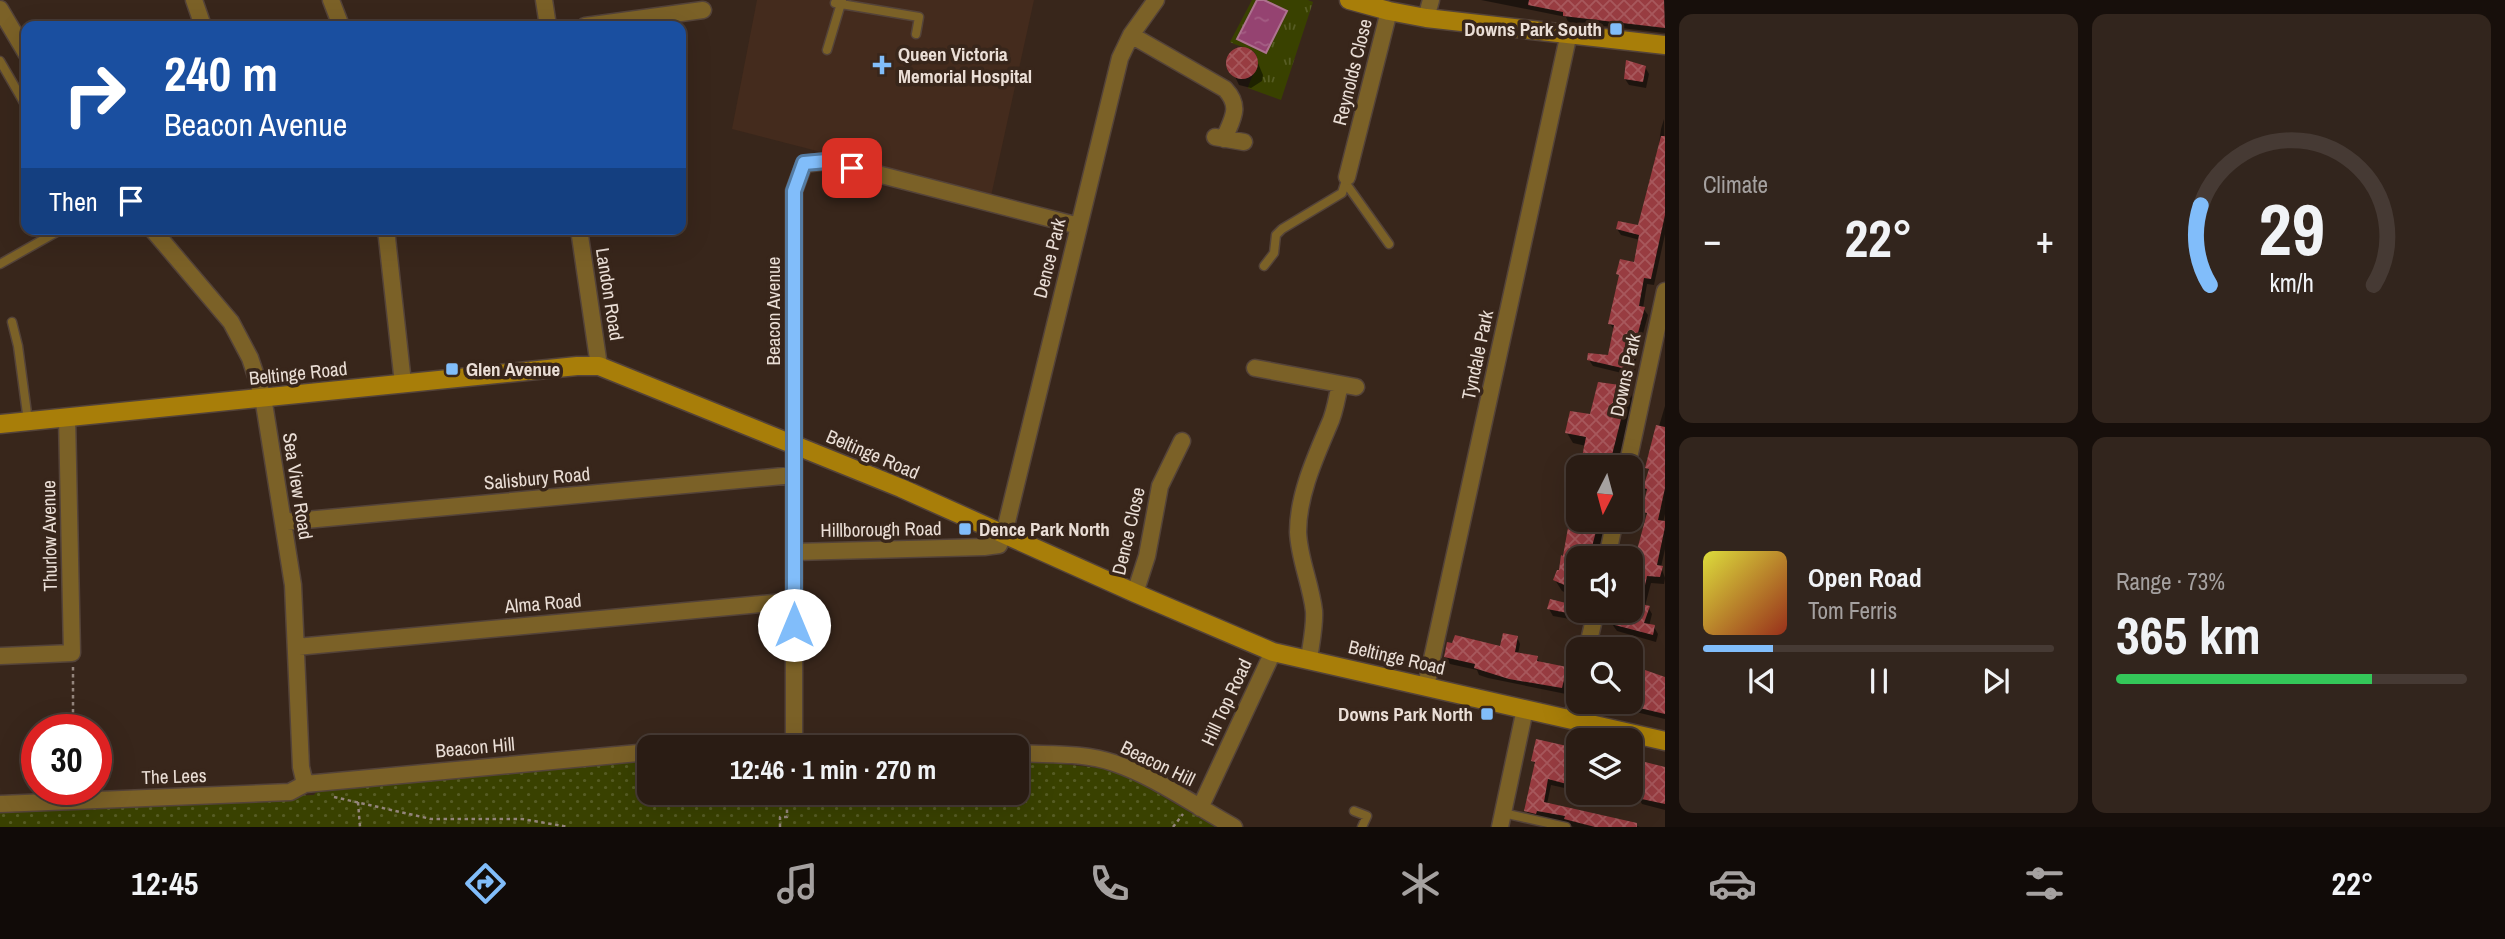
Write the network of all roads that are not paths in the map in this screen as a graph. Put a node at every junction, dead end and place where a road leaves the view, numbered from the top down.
1 (194, 0) edge
2 (331, 0) edge
3 (544, 0) edge
4 (1156, 0) edge
5 (1349, 0) edge
6 (1431, 0) edge
7 (839, 2) edge
8 (0, 9) edge
9 (703, 10) dead end
10 (1389, 11) junction
11 (1426, 18) junction
12 (201, 21) edge
13 (339, 21) edge
14 (547, 21) edge
15 (685, 21) edge
16 (1569, 33) junction
17 (916, 34) dead end
18 (1131, 34) junction
19 (21, 45) edge
20 (1665, 45) edge
21 (827, 50) dead end
22 (0, 61) edge
23 (21, 97) edge
24 (1244, 142) dead end
25 (1347, 181) junction
26 (1079, 226) junction
27 (51, 235) edge
28 (157, 235) edge
29 (387, 235) edge
30 (580, 235) edge
31 (1389, 244) dead end
32 (0, 264) edge
33 (1264, 266) dead end
34 (1665, 291) edge
35 (12, 322) dead end
36 (599, 366) junction
37 (1255, 368) dead end
38 (403, 383) junction
39 (263, 397) junction
40 (67, 417) junction
41 (28, 421) junction
42 (0, 424) edge
43 (1182, 442) dead end
44 (794, 443) junction
45 (1630, 455) edge
46 (794, 475) junction
47 (284, 522) junction
48 (1003, 534) junction
49 (794, 552) junction
50 (1135, 593) junction
51 (794, 601) junction
52 (296, 647) junction
53 (1273, 652) junction
54 (0, 656) edge
55 (1309, 659) junction
56 (1426, 686) junction
57 (1525, 709) junction
58 (1573, 714) edge
59 (1572, 719) junction
60 (794, 735) edge
61 (1665, 741) edge
62 (637, 753) edge
63 (1029, 753) edge
64 (305, 784) junction
65 (0, 804) edge
66 (1196, 806) junction
67 (1354, 811) dead end
68 (1501, 820) edge
69 (1234, 827) edge
70 (1362, 827) edge
71 (1566, 827) edge

1 - 12 street
2 - 13 street
3 - 14 street
4 - 18 street, Dence Park
5 - 10 street
6 - 11 street
7 - 17 lane
7 - 21 lane
8 - 19 street
9 - 15 street
10 - 11 street
10 - 25 street, Reynolds Close
11 - 16 street
16 - 20 street
16 - 56 street, Tyndale Park
18 - 24 street
18 - 26 street, Dence Park
22 - 23 lane
25 - 31 lane
25 - 33 lane
26 - 44 street, Beacon Avenue
26 - 48 street, Dence Park
27 - 32 lane
28 - 39 street, Sea View Road
29 - 38 street
30 - 36 street, Landon Road
34 - 45 street, Downs Park
35 - 41 lane
36 - 38 street, Beltinge Road
36 - 44 street, Beltinge Road
37 - 55 street
38 - 39 street, Beltinge Road
39 - 40 street, Beltinge Road
39 - 47 street, Sea View Road
40 - 41 street, Beltinge Road
40 - 54 street, Thurlow Avenue
41 - 42 street, Beltinge Road
43 - 50 street, Dence Close
44 - 46 street, Beacon Avenue
44 - 48 street, Beltinge Road
46 - 47 street, Salisbury Road
46 - 49 street, Beacon Avenue
47 - 52 street, Sea View Road
48 - 49 street, Hillborough Road
48 - 50 street, Beltinge Road
49 - 51 street, Beacon Avenue
50 - 53 street, Beltinge Road
51 - 52 street, Alma Road
51 - 60 street, Beacon Avenue
52 - 64 street, Sea View Road
53 - 55 street, Beltinge Road
53 - 66 street, Hill Top Road
55 - 56 street, Beltinge Road
56 - 57 street, Beltinge Road
57 - 59 street, Beltinge Road
57 - 68 street
58 - 59 street
59 - 61 street, Beltinge Road
62 - 64 street, Beacon Hill
63 - 66 street, Beacon Hill
64 - 65 street, The Lees
66 - 69 street, Beacon Hill
67 - 70 lane
68 - 71 lane

